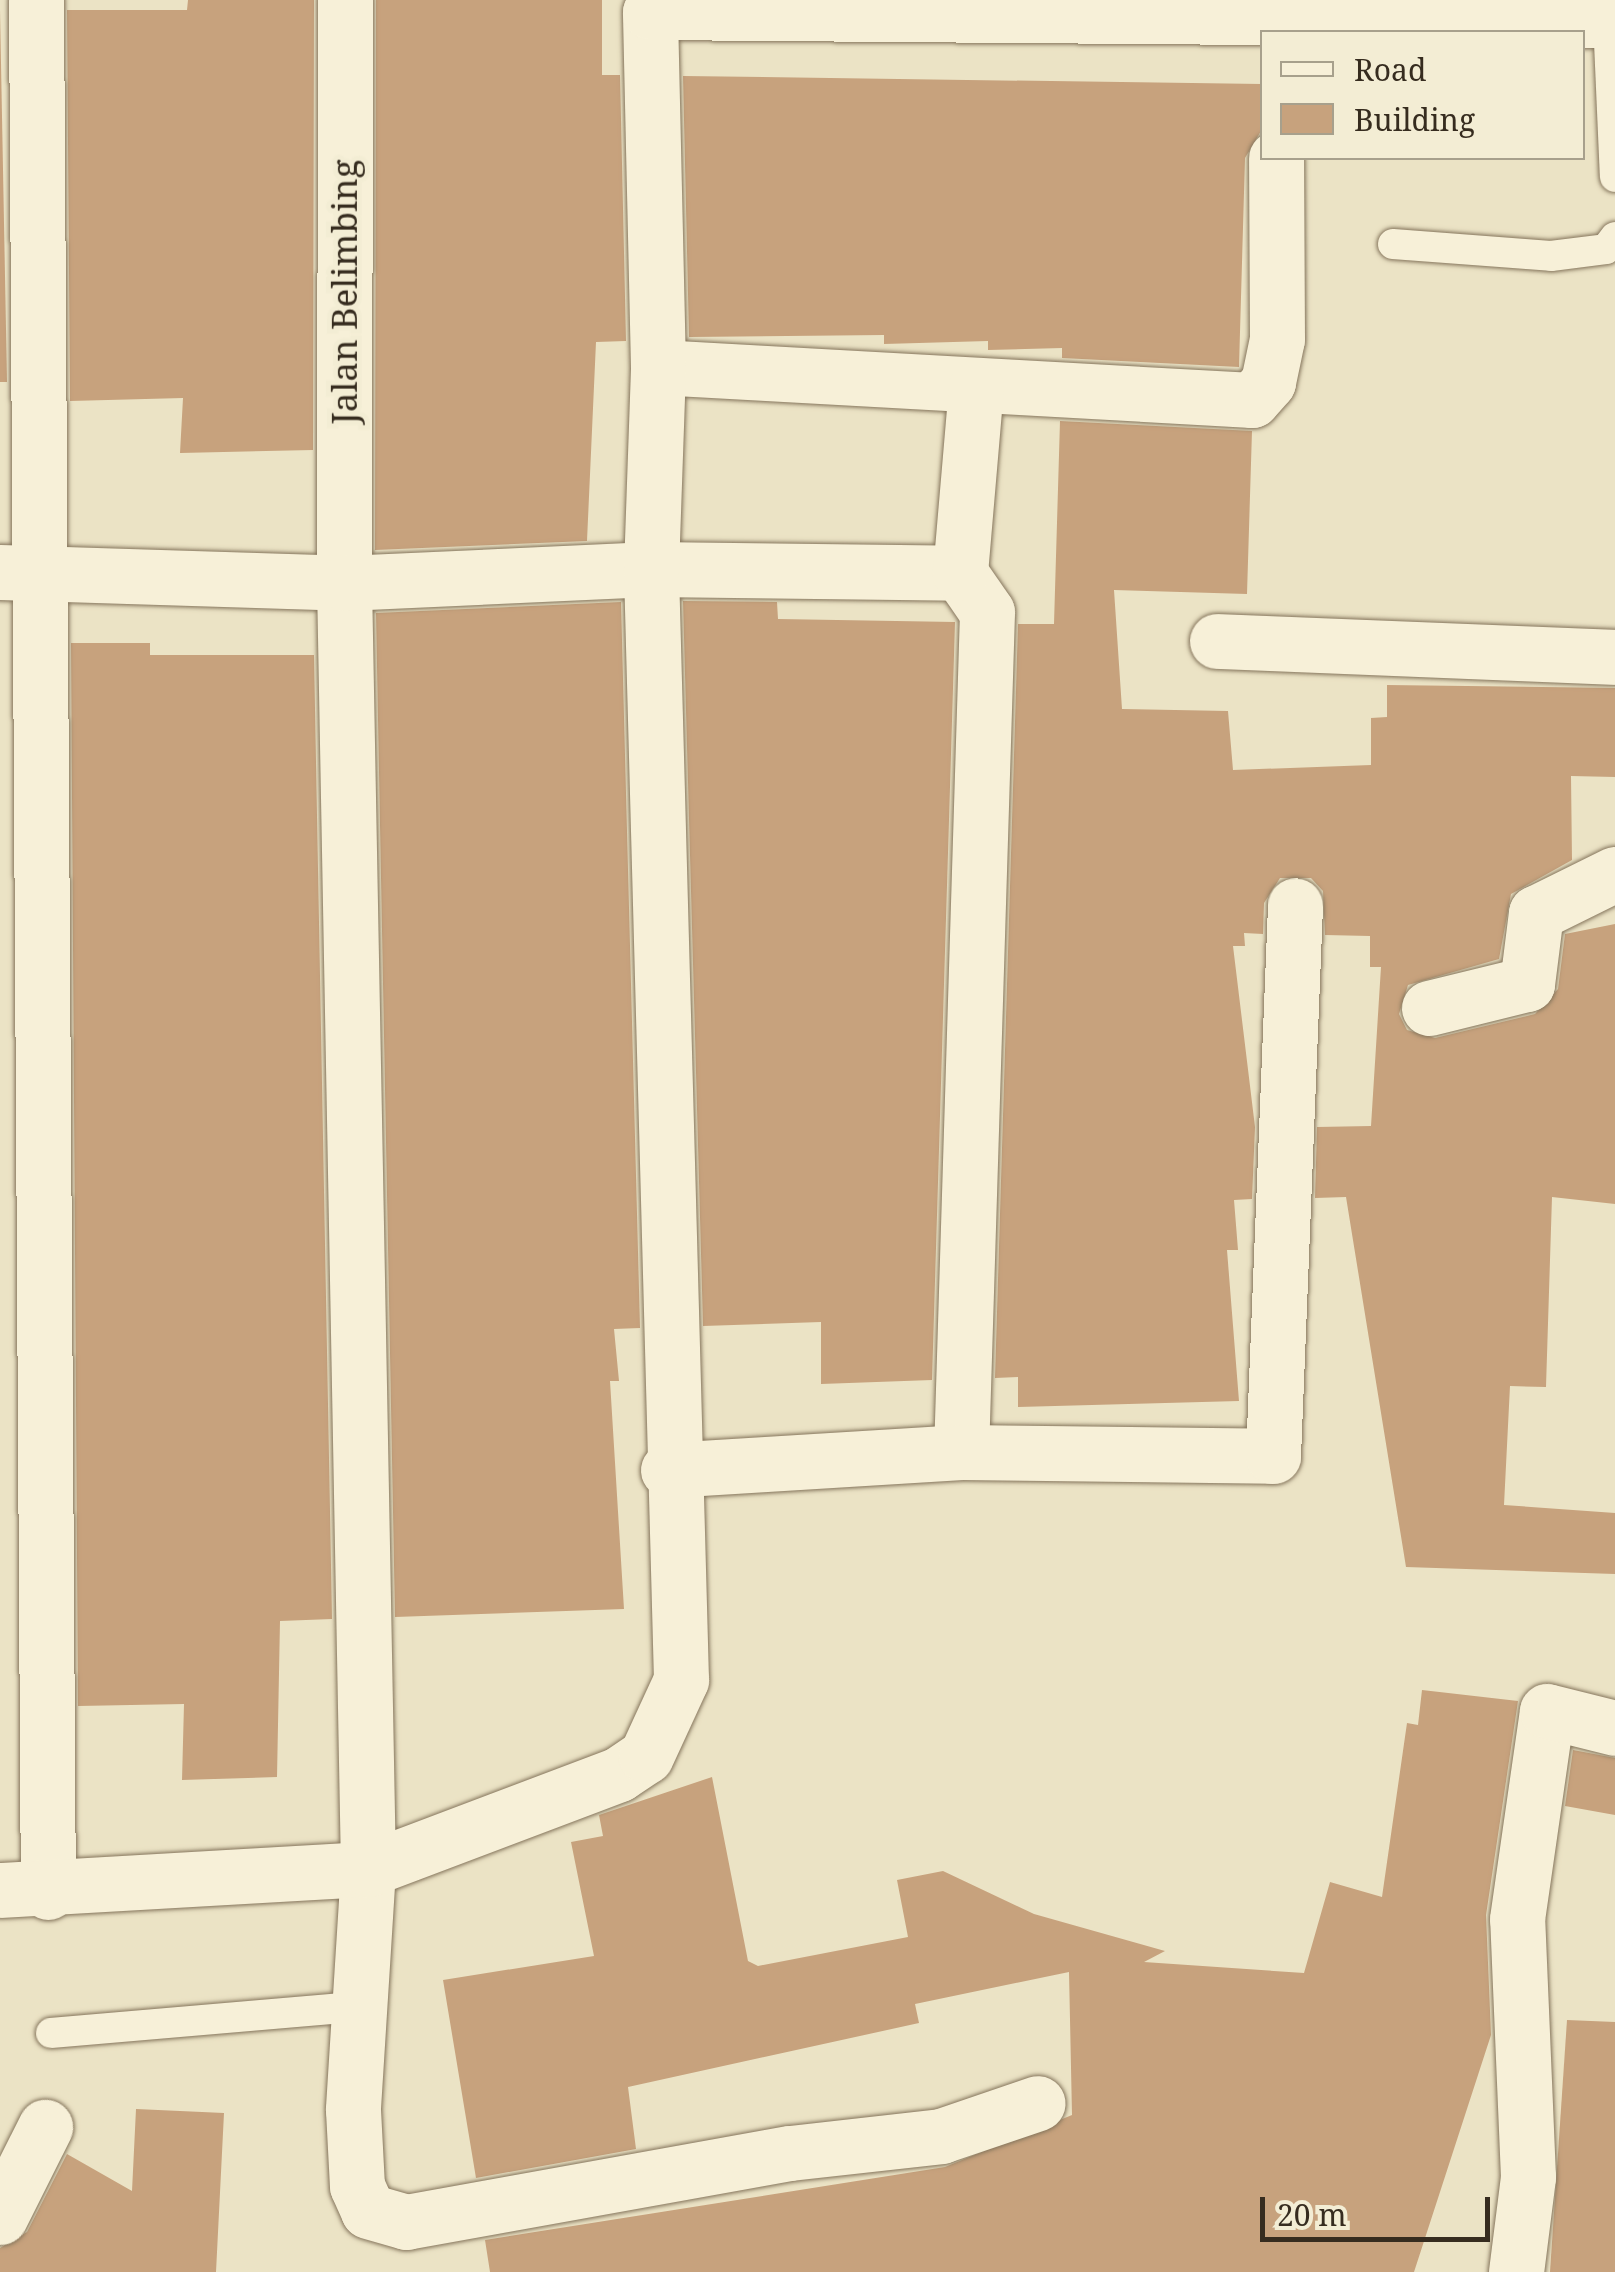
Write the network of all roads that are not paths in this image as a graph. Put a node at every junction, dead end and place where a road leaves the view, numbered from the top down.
1 (36, 0) edge
2 (344, 0) edge
3 (650, 6) edge
4 (1612, 20) edge
5 (1276, 24) edge
6 (1276, 160) edge
7 (1615, 177) edge
8 (1393, 244) dead end
9 (1612, 245) edge
10 (658, 367) junction
11 (976, 387) junction
12 (651, 569) junction
13 (17, 572) edge
14 (960, 573) junction
15 (344, 583) junction
16 (1217, 642) dead end
17 (1615, 657) edge
18 (1615, 874) edge
19 (1295, 905) dead end
20 (1430, 1008) dead end
21 (961, 1452) junction
22 (668, 1470) junction
23 (1615, 1728) edge
24 (368, 1869) junction
25 (24, 1891) edge
26 (357, 2007) junction
27 (51, 2033) dead end
28 (1038, 2103) dead end
29 (45, 2127) dead end
30 (0, 2217) edge
31 (1516, 2272) edge

1 - 13 street
2 - 15 street, Jalan Belimbing
3 - 5 street
3 - 10 street
4 - 5 street
4 - 7 lane
6 - 11 street
8 - 9 lane
10 - 11 street
10 - 12 street
11 - 14 street
12 - 14 street
12 - 15 street
12 - 22 street
13 - 15 street
13 - 25 street
14 - 21 street
15 - 24 street, Jalan Belimbing
16 - 17 street
18 - 20 street
19 - 21 street
21 - 22 street
22 - 24 street
23 - 31 street
24 - 25 street
24 - 26 street, Jalan Belimbing
26 - 27 lane
26 - 28 street, Jalan Belimbing
29 - 30 street

